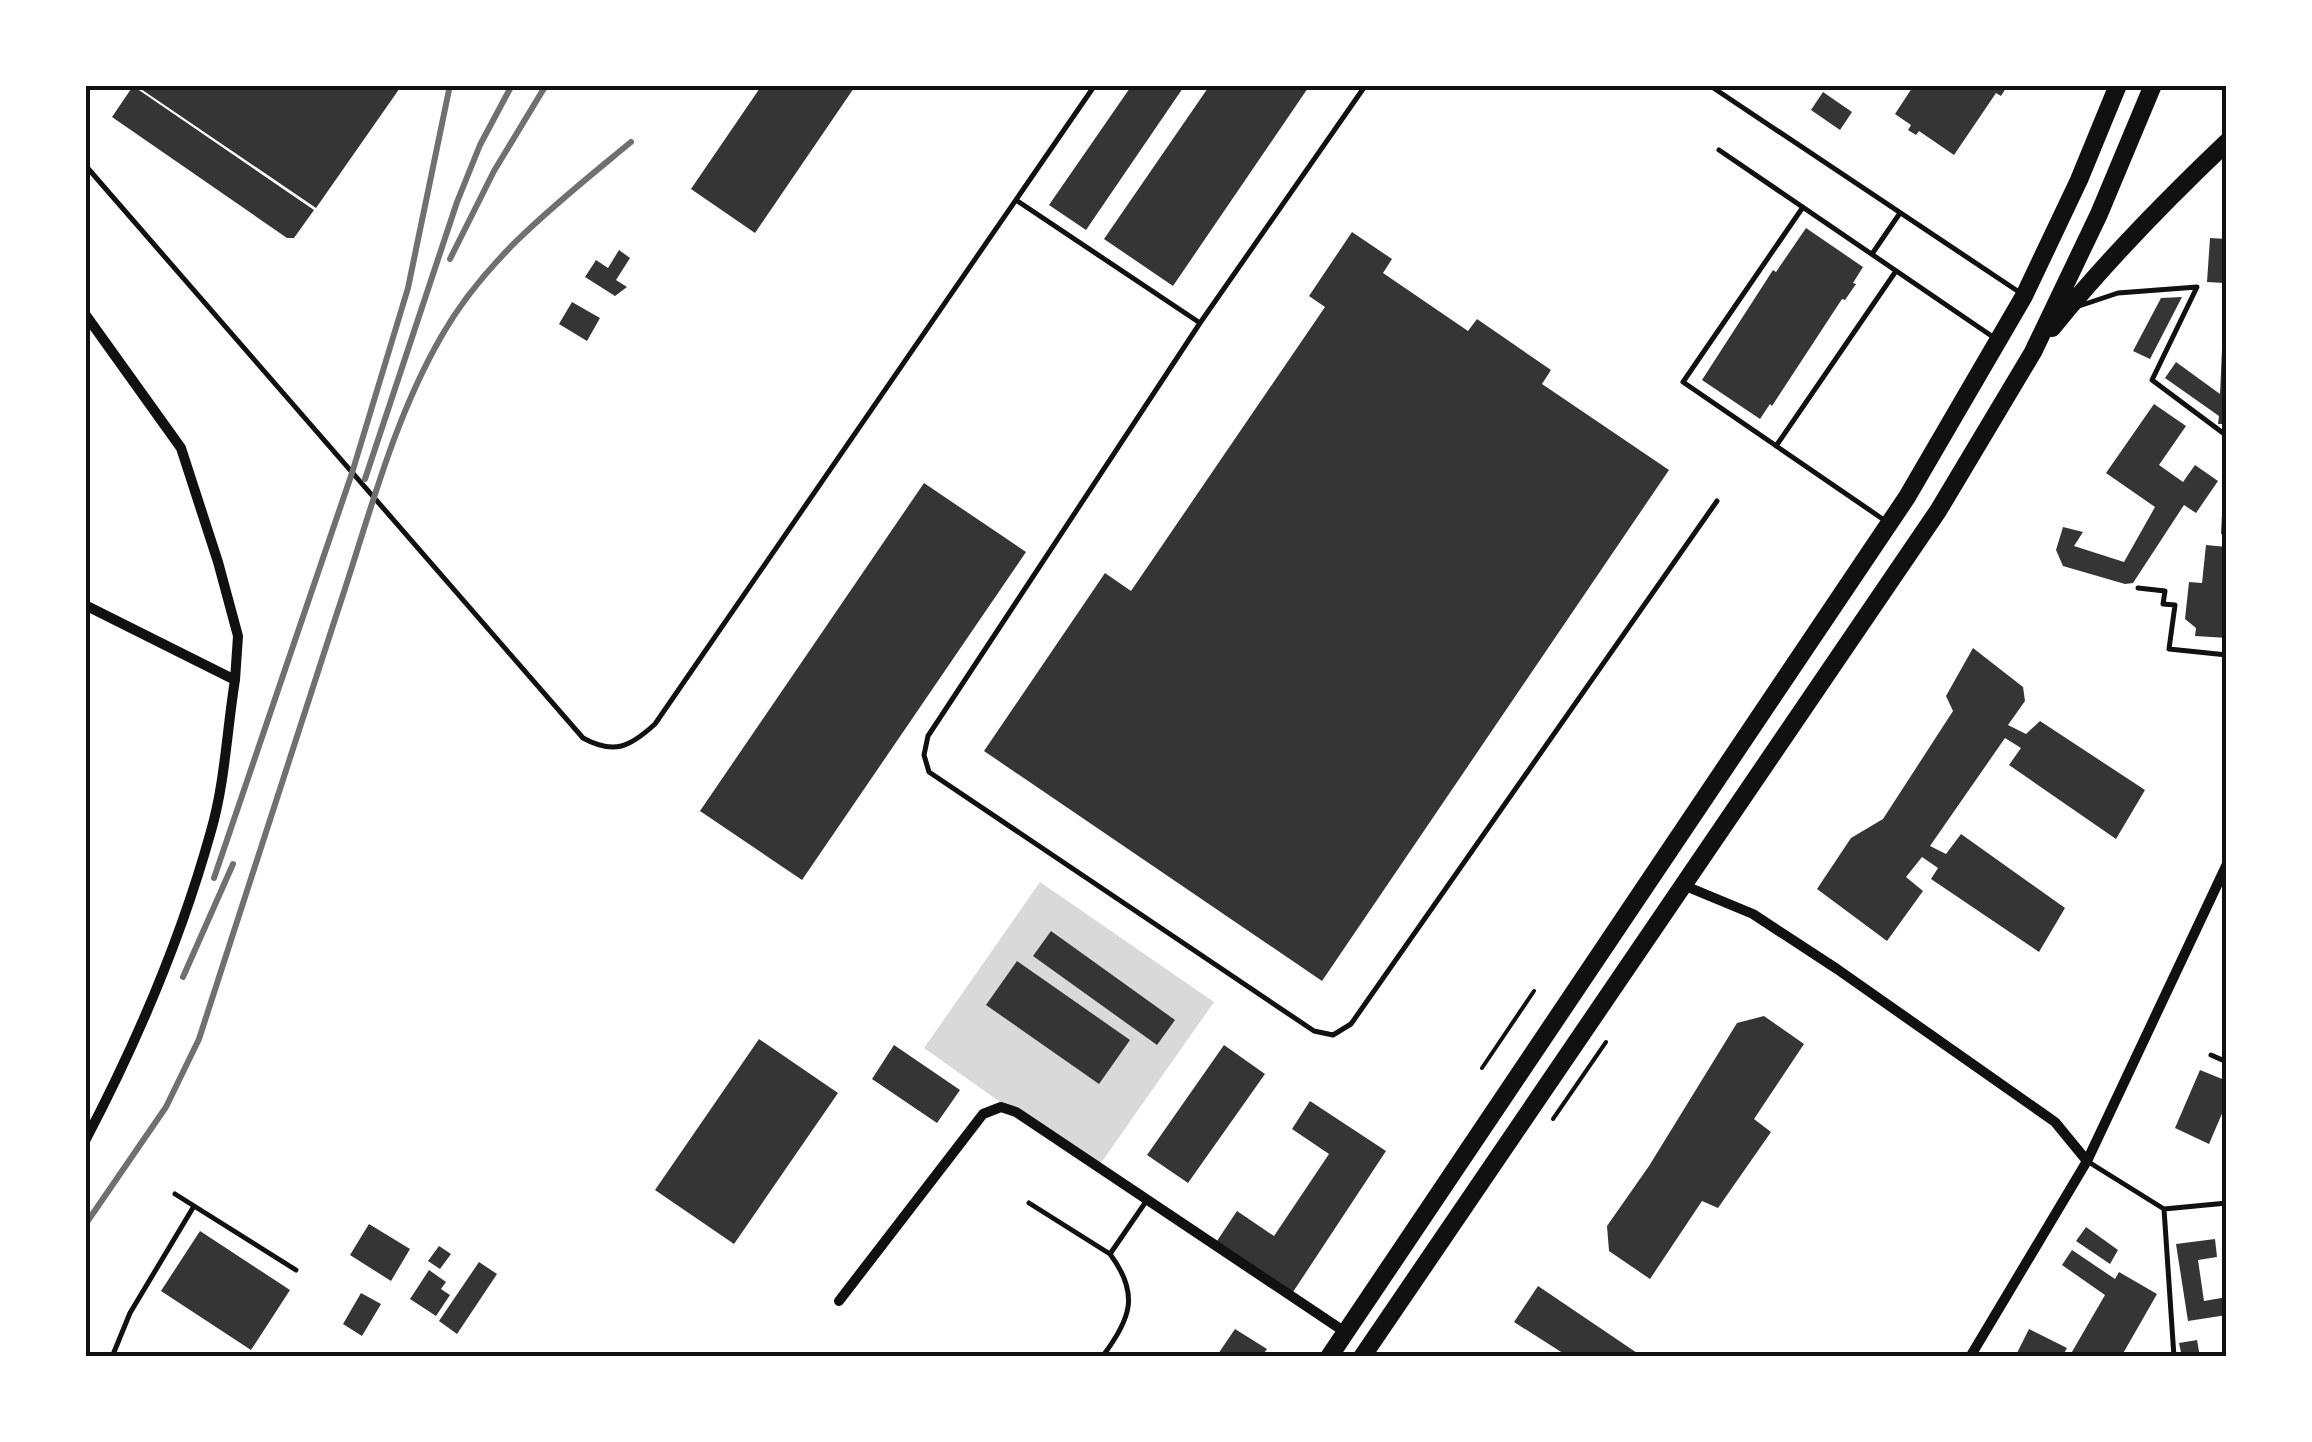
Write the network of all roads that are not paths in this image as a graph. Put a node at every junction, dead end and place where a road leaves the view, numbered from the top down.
1 (1095, 85) edge
2 (1709, 85) edge
3 (2118, 85) edge
4 (2153, 85) edge
5 (1363, 89) dead end
6 (2226, 143) edge
7 (1719, 150) dead end
8 (85, 165) edge
9 (1016, 200) junction
10 (1803, 207) junction
11 (1900, 213) junction
12 (1872, 254) junction
13 (1896, 271) junction
14 (2024, 296) junction
15 (2066, 310) junction
16 (85, 314) edge
17 (1200, 323) junction
18 (1998, 340) junction
19 (2033, 352) junction
20 (2227, 436) edge
21 (1776, 446) junction
22 (1718, 501) dead end
23 (1889, 524) junction
24 (2138, 588) dead end
25 (85, 605) edge
26 (2227, 655) edge
27 (234, 680) junction
28 (2227, 864) edge
29 (1683, 885) junction
30 (2211, 1054) dead end
31 (2227, 1062) edge
32 (85, 1141) edge
33 (2087, 1161) junction
34 (175, 1194) dead end
35 (1147, 1200) junction
36 (2227, 1202) edge
37 (1029, 1204) dead end
38 (194, 1206) junction
39 (2164, 1209) junction
40 (1110, 1254) junction
41 (296, 1270) dead end
42 (838, 1301) dead end
43 (1345, 1332) junction
44 (112, 1357) edge
45 (1102, 1357) edge
46 (1329, 1357) edge
47 (1362, 1357) edge
48 (1970, 1357) edge
49 (2174, 1357) edge

1 - 9 lane
2 - 11 lane
3 - 14 highway
4 - 19 highway
5 - 17 lane
6 - 15 highway
7 - 10 lane
8 - 9 lane
9 - 17 lane
10 - 12 lane
10 - 21 lane
11 - 12 lane
11 - 14 lane
12 - 13 lane
13 - 18 lane
13 - 21 lane
14 - 18 highway
15 - 19 highway
15 - 20 lane
16 - 27 street
17 - 22 lane
18 - 23 highway
19 - 29 highway
21 - 23 lane
23 - 43 highway
24 - 26 lane
25 - 27 street
27 - 32 street
28 - 33 street
29 - 33 street
29 - 47 highway
30 - 31 lane
33 - 39 lane
33 - 48 street
34 - 38 lane
35 - 40 lane
35 - 42 street
35 - 43 street
36 - 39 lane
37 - 40 lane
38 - 41 lane
38 - 44 lane
39 - 49 lane
40 - 45 lane
43 - 46 highway

